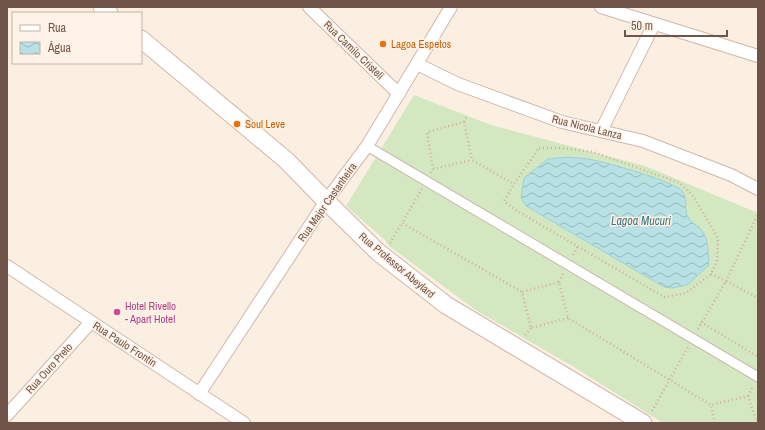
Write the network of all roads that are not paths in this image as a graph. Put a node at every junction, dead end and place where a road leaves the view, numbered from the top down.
1 (308, 7) edge
2 (451, 7) edge
3 (601, 7) edge
4 (654, 24) junction
5 (142, 40) edge
6 (758, 56) edge
7 (417, 64) junction
8 (399, 94) junction
9 (601, 131) junction
10 (367, 146) junction
11 (758, 189) edge
12 (326, 201) junction
13 (7, 266) edge
14 (91, 322) junction
15 (758, 377) edge
16 (199, 394) junction
17 (7, 415) edge
18 (244, 423) edge
19 (643, 423) edge

1 - 8 street, Rua Camilo Cristeli
2 - 7 street, Rua Major Castanheira
3 - 4 street
4 - 6 street
4 - 9 street
5 - 12 main road, Rua Professor Abeylard
7 - 8 street, Rua Major Castanheira
7 - 9 street, Rua Nicola Lanza
8 - 10 street, Rua Major Castanheira
9 - 11 street, Rua Nicola Lanza
10 - 12 street, Rua Major Castanheira
10 - 15 street
12 - 16 street, Rua Major Castanheira
12 - 19 main road, Rua Professor Abeylard
13 - 14 street, Rua Paulo Frontin
14 - 16 street, Rua Paulo Frontin
14 - 17 street, Rua Ouro Preto
16 - 18 street, Rua Paulo Frontin

